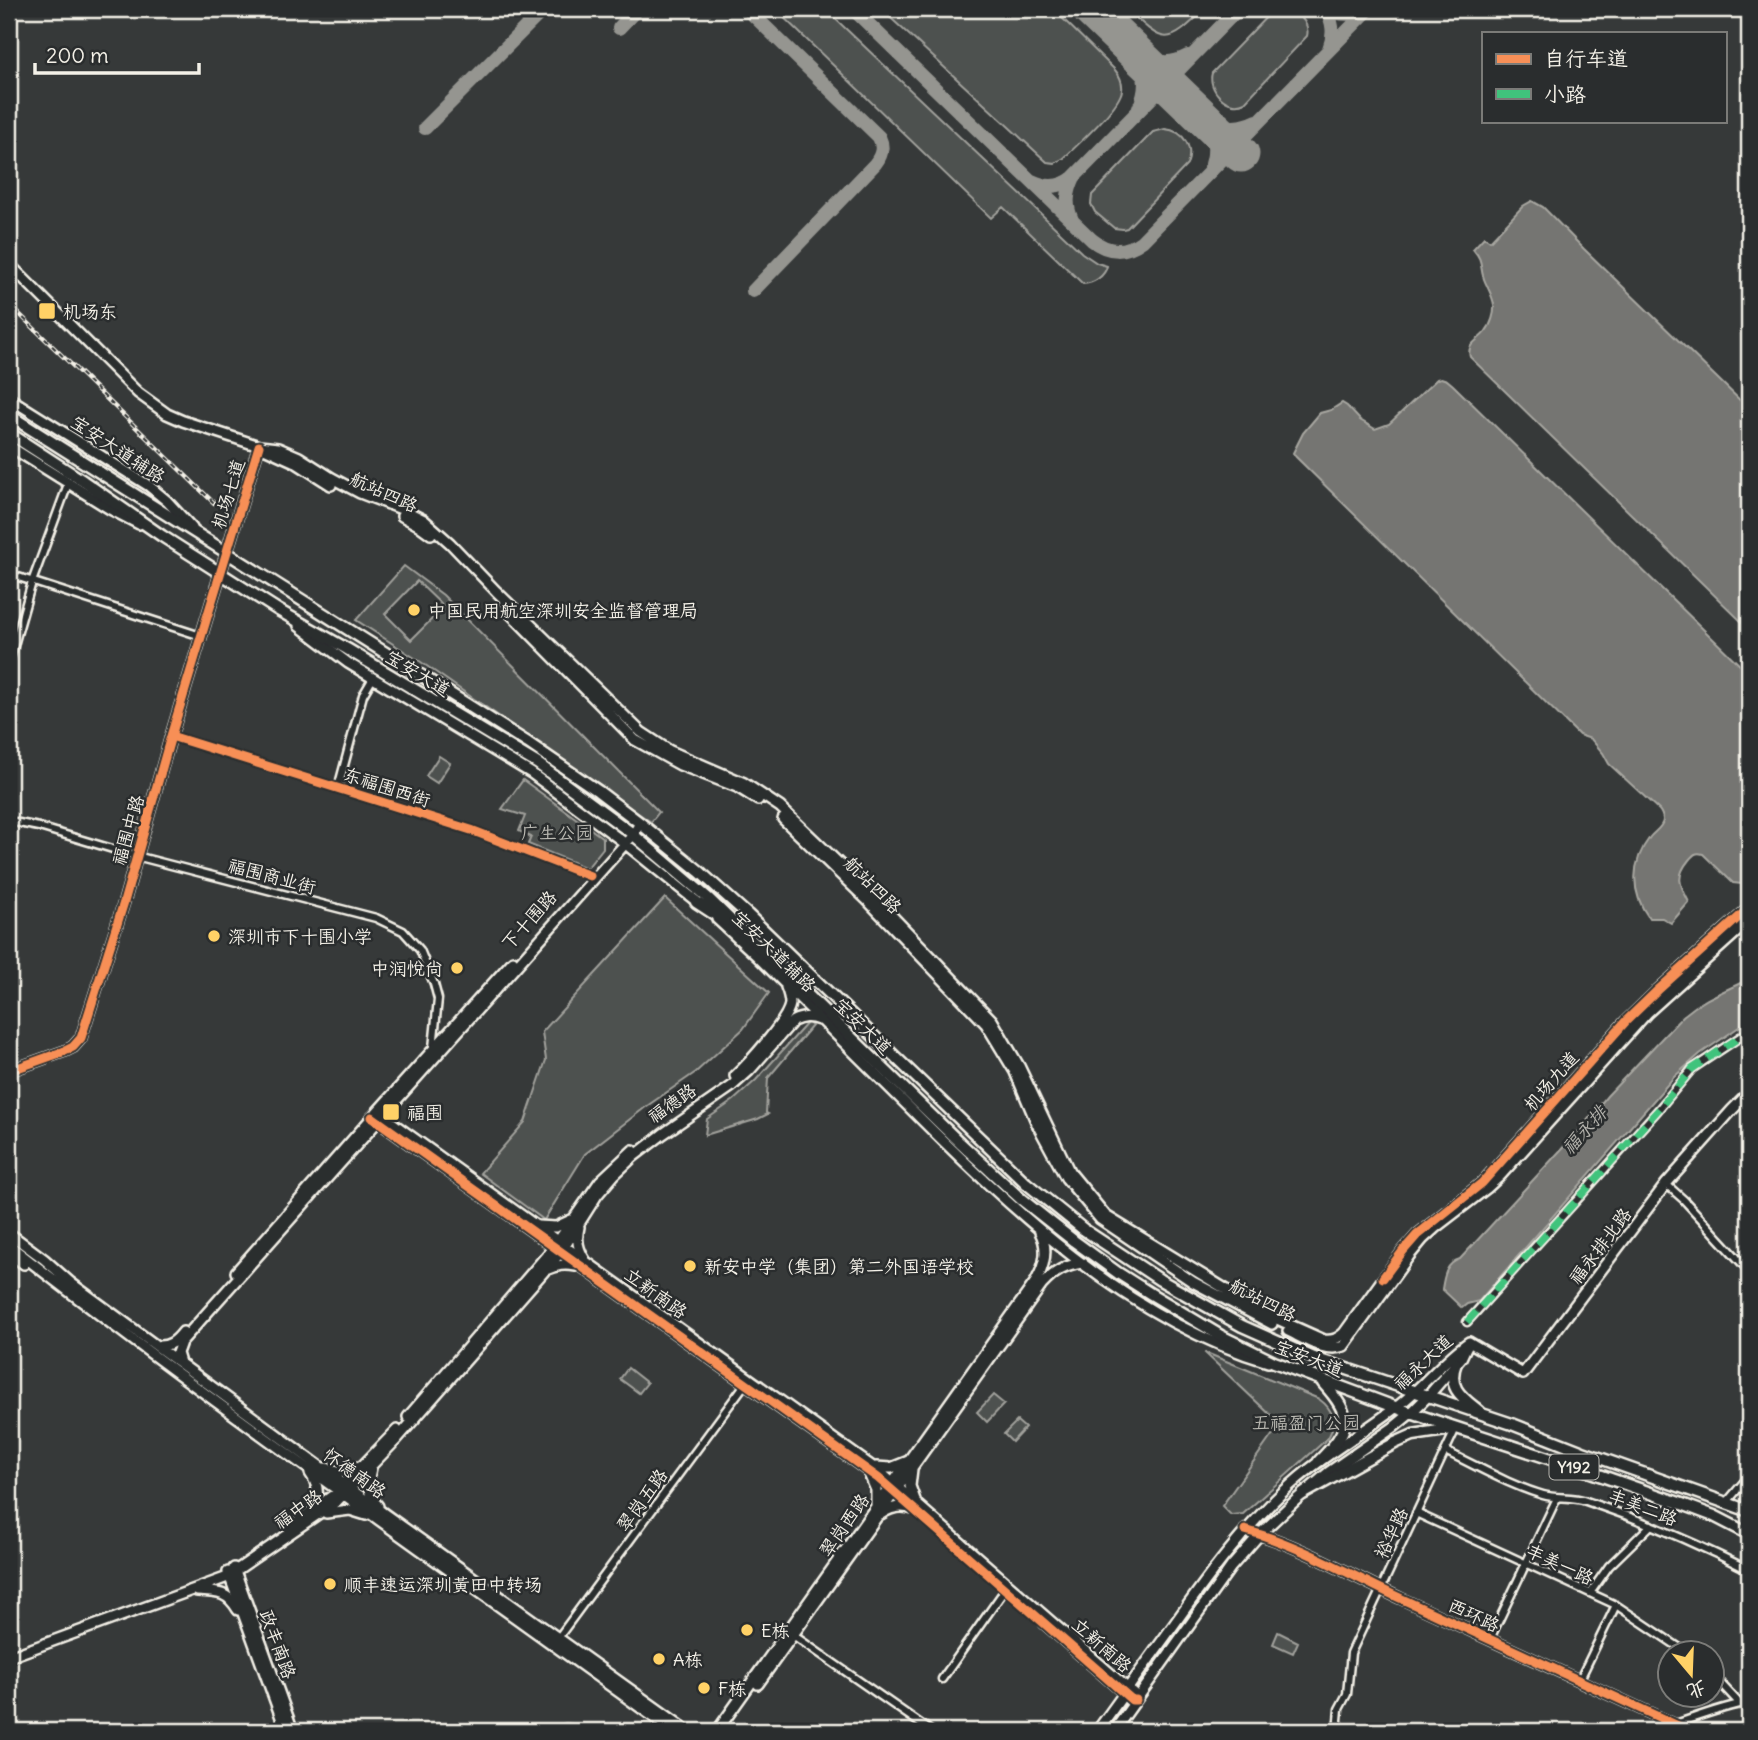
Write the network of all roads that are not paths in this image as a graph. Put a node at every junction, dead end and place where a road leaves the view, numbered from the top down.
1 (9, 264) edge
2 (9, 398) edge
3 (9, 415) edge
4 (9, 433) edge
5 (9, 446) edge
6 (259, 446) junction
7 (68, 484) junction
8 (162, 536) junction
9 (201, 537) junction
10 (227, 552) junction
11 (220, 573) junction
12 (9, 574) edge
13 (32, 582) junction
14 (278, 610) junction
15 (201, 636) junction
16 (9, 663) edge
17 (373, 678) junction
18 (171, 736) junction
19 (338, 788) junction
20 (9, 821) edge
21 (640, 823) junction
22 (632, 833) junction
23 (624, 842) junction
24 (136, 856) junction
25 (590, 876) junction
26 (696, 902) junction
27 (1749, 908) edge
28 (1749, 921) edge
29 (748, 937) junction
30 (781, 980) junction
31 (824, 1023) junction
32 (781, 1028) junction
33 (1749, 1031) edge
34 (433, 1049) junction
35 (9, 1071) edge
36 (1749, 1093) edge
37 (378, 1116) junction
38 (1666, 1184) junction
39 (579, 1218) junction
40 (531, 1223) junction
41 (1037, 1228) junction
42 (9, 1233) edge
43 (536, 1234) junction
44 (9, 1245) edge
45 (559, 1247) junction
46 (9, 1253) edge
47 (540, 1263) junction
48 (1083, 1264) junction
49 (591, 1270) junction
50 (1749, 1270) edge
51 (537, 1279) junction
52 (1386, 1280) junction
53 (76, 1297) junction
54 (1467, 1322) dead end
55 (1469, 1342) junction
56 (157, 1346) junction
57 (1456, 1363) junction
58 (180, 1364) junction
59 (1300, 1372) junction
60 (1320, 1380) junction
61 (747, 1381) junction
62 (1415, 1392) junction
63 (1429, 1396) junction
64 (1396, 1407) junction
65 (1411, 1413) junction
66 (1486, 1416) junction
67 (1456, 1428) junction
68 (1445, 1451) junction
69 (1320, 1461) junction
70 (313, 1462) junction
71 (912, 1462) junction
72 (301, 1464) junction
73 (368, 1465) junction
74 (868, 1468) junction
75 (1749, 1476) edge
76 (893, 1488) junction
77 (344, 1490) junction
78 (1303, 1494) junction
79 (1557, 1497) junction
80 (1727, 1502) junction
81 (917, 1508) junction
82 (1749, 1511) edge
83 (876, 1513) junction
84 (1416, 1513) junction
85 (314, 1514) junction
86 (382, 1518) junction
87 (1651, 1525) junction
88 (1245, 1530) junction
89 (1260, 1534) junction
90 (1749, 1534) edge
91 (262, 1553) junction
92 (1527, 1563) junction
93 (1749, 1570) edge
94 (231, 1571) junction
95 (1007, 1587) junction
96 (1380, 1588) junction
97 (192, 1590) junction
98 (1590, 1593) junction
99 (1616, 1605) junction
100 (250, 1631) junction
101 (793, 1634) junction
102 (558, 1638) junction
103 (1664, 1638) edge
104 (1490, 1639) junction
105 (9, 1651) edge
106 (264, 1652) junction
107 (9, 1657) edge
108 (942, 1679) dead end
109 (1579, 1681) junction
110 (1726, 1688) edge
111 (1126, 1691) junction
112 (1136, 1700) junction
113 (1749, 1702) edge
114 (1740, 1704) junction
115 (1675, 1725) junction
116 (286, 1731) edge
117 (293, 1731) edge
118 (672, 1731) edge
119 (688, 1731) edge
120 (717, 1731) edge
121 (724, 1731) edge
122 (931, 1731) edge
123 (1097, 1731) edge
124 (1114, 1731) edge
125 (1337, 1731) edge
126 (1653, 1731) edge
127 (1689, 1731) edge

1 - 6 main road, 航站四路
2 - 9 main road, 宝安大道辅路
3 - 9 main road, 宝安大道
4 - 8 main road, 宝安大道
5 - 7 main road
6 - 10 main road, 机场七道
6 - 52 main road, 航站四路
7 - 8 main road
7 - 13 street
8 - 11 main road, 宝安大道
9 - 10 main road, 宝安大道
10 - 11 main road, 福围中路
10 - 21 main road, 宝安大道
11 - 14 main road, 宝安大道
11 - 15 main road, 福围中路
12 - 13 street
13 - 15 street
13 - 16 street
14 - 17 main road, 宝安大道辅路
14 - 22 main road, 宝安大道
15 - 18 main road, 福围中路
17 - 19 street
17 - 23 main road, 宝安大道辅路
18 - 19 street, 东福围西街
18 - 24 main road, 福围中路
19 - 25 street, 东福围西街
20 - 24 street, 福围商业街
21 - 22 main road, 下十围路
21 - 62 main road, 宝安大道
22 - 23 main road, 下十围路
22 - 29 main road, 宝安大道
23 - 25 main road, 下十围路
23 - 26 main road, 宝安大道辅路
23 - 37 main road, 下十围路
24 - 34 street, 福围商业街
24 - 35 main road, 福围中路
25 - 34 main road, 下十围路
26 - 29 main road
26 - 30 main road, 宝安大道辅路
27 - 52 main road, 机场九道
28 - 52 main road, 机场九道
29 - 59 main road, 宝安大道
30 - 31 main road, 宝安大道辅路
30 - 32 main road, 福德路
31 - 32 main road, 福德路
31 - 41 main road, 宝安大道辅路
32 - 39 main road, 福德路
33 - 54 street
34 - 37 main road, 下十围路
36 - 38 main road, 福永排北路
37 - 40 main road, 立新南路
37 - 43 main road, 立新南路
37 - 56 main road, 下十围路
37 - 58 main road, 下十围路
38 - 50 street
38 - 55 main road, 福永排北路
39 - 40 main road
39 - 45 main road, 福德路
39 - 49 main road
40 - 45 main road, 立新南路
41 - 48 main road, 宝安大道辅路
41 - 71 main road, 翠岗西路
42 - 56 main road, 怀德南路
43 - 45 main road, 立新南路
43 - 47 main road
44 - 53 main road, 怀德南路
45 - 47 main road, 福中路
45 - 49 main road, 立新南路
45 - 51 main road, 福中路
46 - 53 main road, 怀德南路
47 - 73 main road, 福中路
48 - 59 main road, 宝安大道辅路
48 - 71 main road, 翠岗西路
49 - 51 main road
49 - 61 main road, 立新南路
51 - 73 main road, 福中路
53 - 72 main road, 怀德南路
55 - 57 main road, 福永大道
55 - 62 main road, 福永大道
56 - 58 main road, 怀德南路
57 - 63 main road, 福永大道
57 - 66 main road
58 - 70 main road, 怀德南路
59 - 60 main road, 宝安大道
60 - 64 main road, 宝安大道
60 - 69 main road
61 - 74 main road, 立新南路
61 - 102 street, 翠岗五路
62 - 63 main road, 宝安大道
62 - 64 main road, 福永大道
63 - 65 main road, 福永大道
63 - 66 main road, 宝安大道 / Y192
64 - 65 main road, 宝安大道 / Y192
64 - 69 main road, 福永大道
65 - 67 main road, 宝安大道 / Y192
65 - 78 main road, 福永大道
66 - 80 main road, 宝安大道 / Y192
67 - 68 street, 裕华路
67 - 78 main road
67 - 90 main road, 宝安大道 / Y192
68 - 79 street, 丰美二路
68 - 84 street, 裕华路
69 - 88 main road, 福永大道
70 - 73 main road
70 - 77 main road, 怀德南路
71 - 74 main road
71 - 76 main road, 翠岗西路
71 - 81 main road
72 - 77 main road, 怀德南路
72 - 85 main road
73 - 77 main road, 福中路
73 - 86 main road
74 - 76 main road, 立新南路
74 - 83 main road
75 - 80 street
76 - 81 main road, 立新南路
76 - 83 main road, 翠岗西路
77 - 85 main road, 福中路
77 - 86 main road, 怀德南路
78 - 89 main road, 福永大道
79 - 87 street, 丰美二路
79 - 92 street
80 - 82 main road, 宝安大道 / Y192
81 - 83 main road
81 - 95 main road, 立新南路
83 - 101 main road, 翠岗西路
83 - 120 main road, 翠岗西路
84 - 92 street, 丰美一路
84 - 96 street, 裕华路
85 - 86 main road
85 - 91 main road, 福中路
85 - 94 main road, 福中路
86 - 102 main road, 怀德南路
86 - 118 main road, 怀德南路
87 - 93 street, 丰美二路
87 - 98 street
88 - 89 main road, 西环路
88 - 111 main road, 福永大道
89 - 96 main road, 西环路
89 - 112 main road, 福永大道
91 - 94 main road, 福中路
91 - 106 main road
92 - 98 street, 丰美一路
92 - 104 street
94 - 97 main road, 福中路
94 - 100 main road, 政丰南路
94 - 105 main road, 福中路
94 - 106 main road, 政丰南路
95 - 108 street
95 - 111 main road, 立新南路
96 - 104 main road, 西环路
96 - 125 street, 裕华路
97 - 100 main road
97 - 107 main road, 福中路
98 - 99 street, 丰美一路
99 - 103 street, 丰美一路
99 - 109 street
100 - 116 main road, 政丰南路
101 - 121 main road, 翠岗西路
101 - 122 street
102 - 119 main road, 怀德南路
104 - 109 main road, 西环路
106 - 117 main road, 政丰南路
109 - 115 main road, 西环路
110 - 114 street
111 - 112 main road, 立新南路
111 - 123 main road, 福永大道
112 - 124 main road, 福永大道
113 - 114 street
114 - 115 street
115 - 126 street
115 - 127 main road, 西环路

